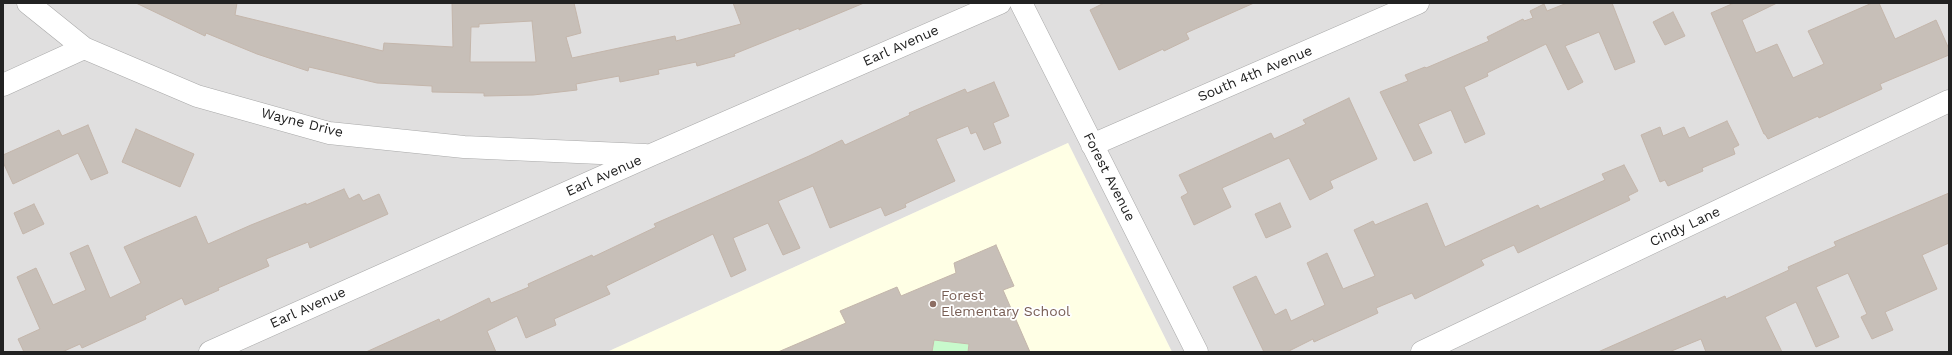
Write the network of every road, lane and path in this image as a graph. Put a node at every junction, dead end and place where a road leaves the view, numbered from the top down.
1 (28, 3) edge
2 (1000, 3) edge
3 (1021, 3) edge
4 (1418, 3) edge
5 (84, 48) junction
6 (3, 85) edge
7 (1949, 101) edge
8 (1092, 145) junction
9 (651, 155) junction
10 (210, 352) edge
11 (1197, 352) edge
12 (1422, 352) edge

1 - 5 street, Wayne Drive
2 - 9 street, Earl Avenue
3 - 8 street, Forest Avenue
4 - 8 street, South 4th Avenue
5 - 6 street
5 - 9 street, Wayne Drive
7 - 12 street, Cindy Lane
8 - 11 street, Forest Avenue
9 - 10 street, Earl Avenue

